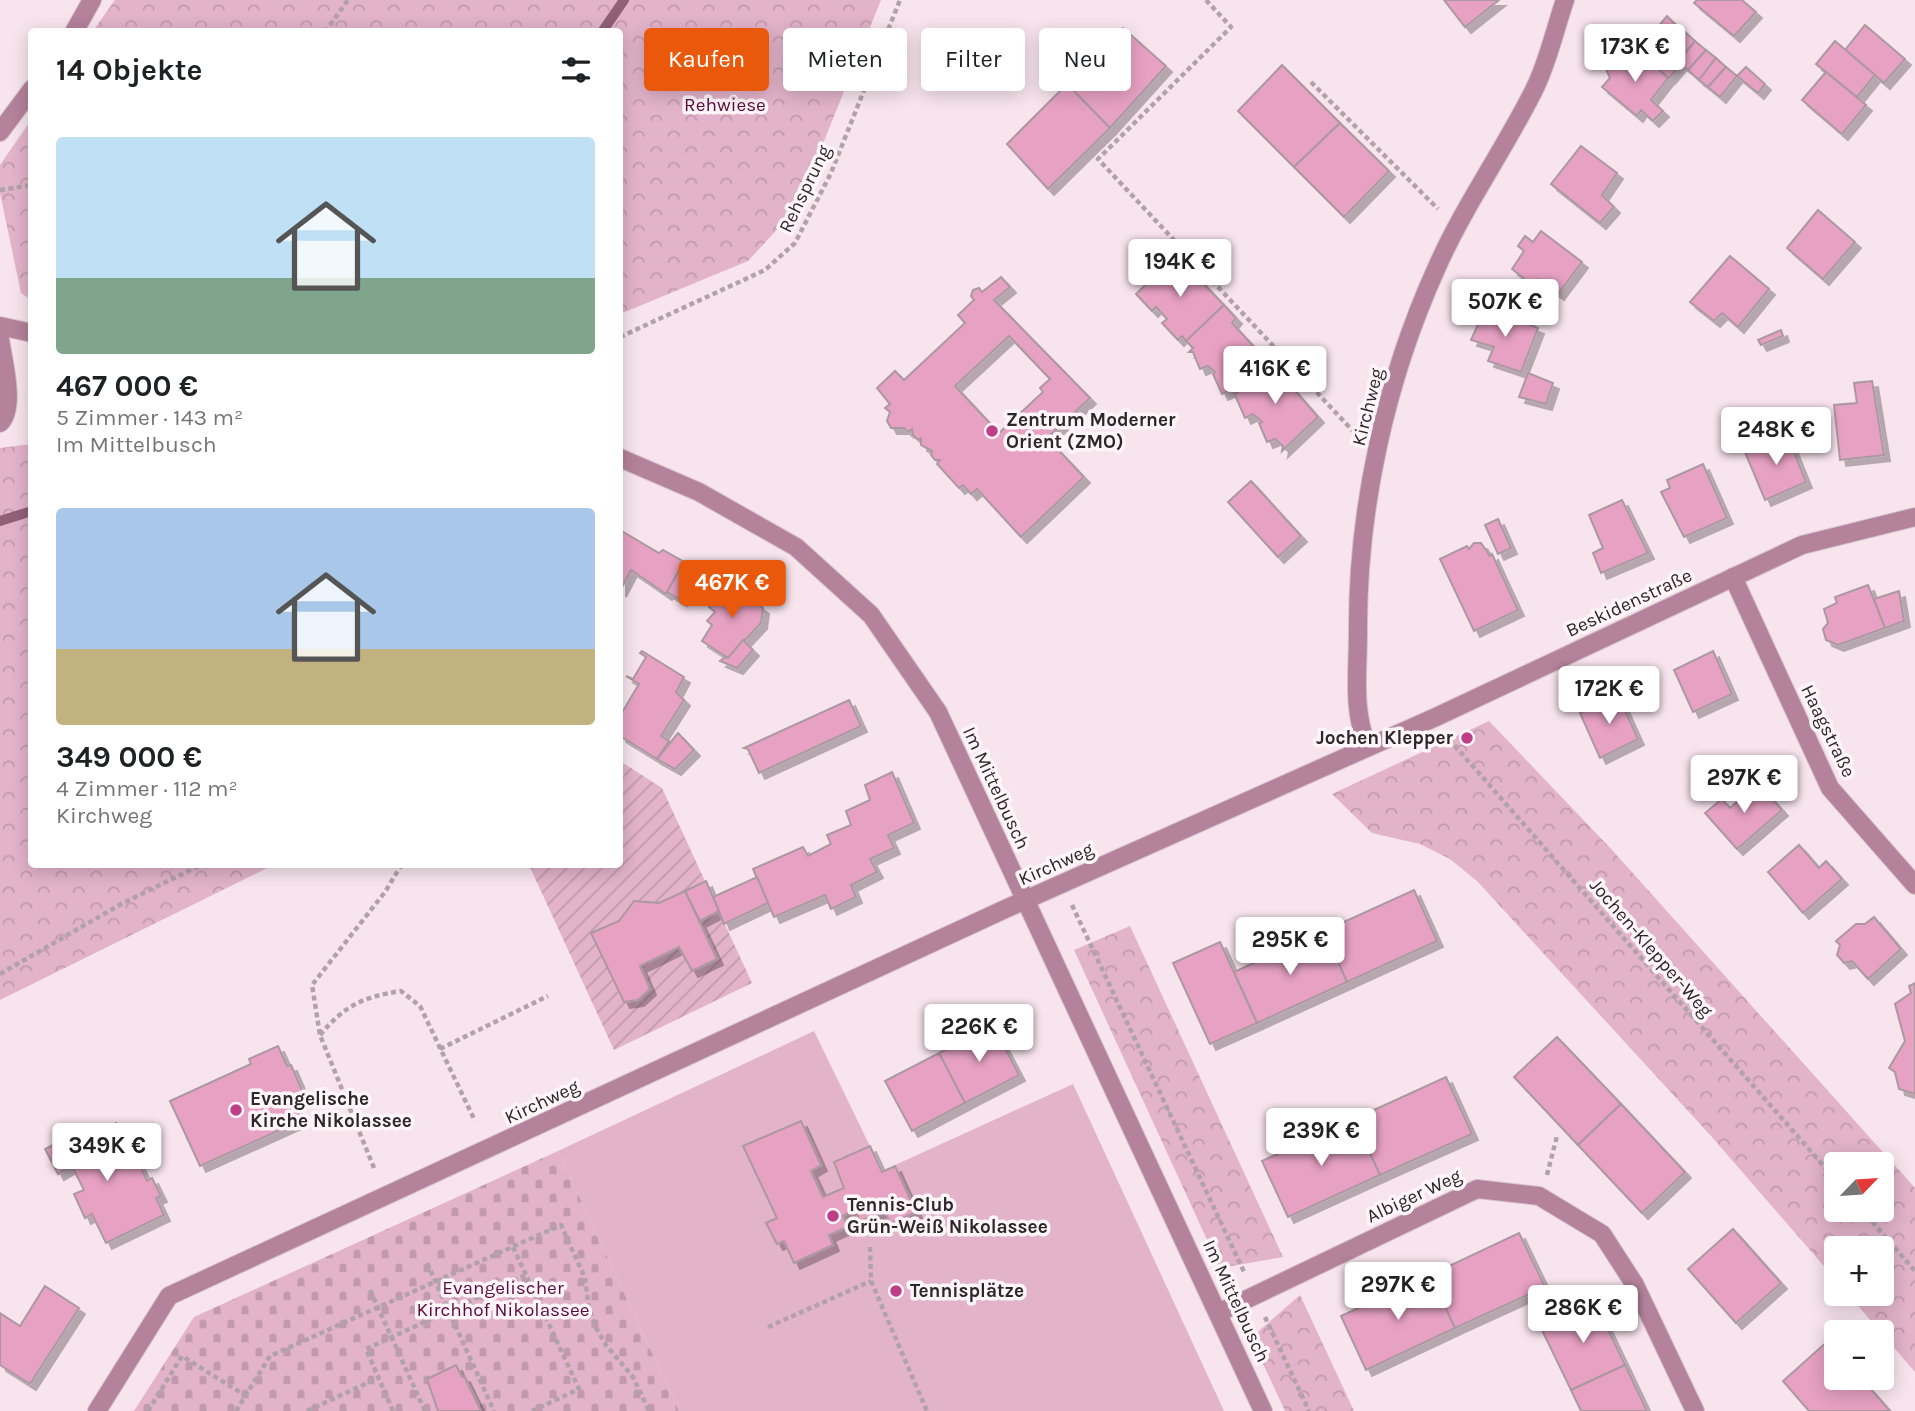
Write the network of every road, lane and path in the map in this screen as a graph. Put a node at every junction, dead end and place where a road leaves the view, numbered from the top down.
1 (92, 0) edge
2 (348, 0) edge
3 (900, 0) edge
4 (1206, 0) edge
5 (1565, 0) edge
6 (76, 28) edge
7 (328, 28) edge
8 (1311, 82) dead end
9 (28, 94) edge
10 (0, 132) edge
11 (28, 186) edge
12 (0, 190) edge
13 (1438, 209) dead end
14 (0, 326) edge
15 (28, 332) edge
16 (623, 336) edge
17 (0, 339) edge
18 (0, 423) edge
19 (1353, 431) dead end
20 (623, 459) edge
21 (1915, 517) edge
22 (1733, 577) junction
23 (1445, 734) dead end
24 (1368, 747) junction
25 (195, 868) edge
26 (400, 868) edge
27 (1915, 885) edge
28 (1024, 901) junction
29 (1072, 904) dead end
30 (0, 974) edge
31 (548, 996) dead end
32 (320, 1035) junction
33 (440, 1049) junction
34 (475, 1121) dead end
35 (1557, 1136) dead end
36 (1824, 1166) edge
37 (373, 1168) dead end
38 (1539, 1196) junction
39 (1872, 1222) edge
40 (513, 1247) junction
41 (870, 1247) dead end
42 (427, 1264) dead end
43 (1915, 1271) edge
44 (526, 1275) junction
45 (871, 1281) junction
46 (435, 1282) junction
47 (370, 1290) dead end
48 (1255, 1295) junction
49 (378, 1307) junction
50 (449, 1311) junction
51 (1218, 1313) junction
52 (768, 1327) dead end
53 (392, 1338) junction
54 (378, 1378) junction
55 (246, 1396) junction
56 (648, 1410) edge
57 (97, 1411) edge
58 (148, 1411) edge
59 (236, 1411) edge
60 (307, 1411) edge
61 (393, 1411) edge
62 (425, 1411) edge
63 (494, 1411) edge
64 (532, 1411) edge
65 (642, 1411) edge
66 (927, 1411) edge
67 (1263, 1411) edge
68 (1310, 1411) edge
69 (1695, 1411) edge

1 - 6 street
2 - 7 path
3 - 16 path, Rehsprung
4 - 19 path
5 - 24 street, Kirchweg
8 - 13 path
9 - 10 street
11 - 12 path
14 - 15 street
17 - 18 street
20 - 28 street, Im Mittelbusch
21 - 22 street, Beskidenstraße
22 - 24 street, Beskidenstraße
22 - 27 street, Haagstraße
23 - 36 path, Jochen-Klepper-Weg
24 - 28 street, Kirchweg
25 - 30 path
26 - 32 path
28 - 51 street, Im Mittelbusch
28 - 57 street, Kirchweg
29 - 48 path
31 - 33 path
32 - 33 path
32 - 37 path
33 - 34 path
35 - 38 path
38 - 48 street, Albiger Weg
38 - 69 street, Albiger Weg
39 - 43 path
40 - 44 path
40 - 46 path
40 - 56 path
41 - 45 path
42 - 46 path
44 - 50 path
44 - 64 path
45 - 52 path
45 - 66 path
46 - 49 path
46 - 50 path
47 - 49 path
48 - 51 street, Albiger Weg
48 - 68 path
49 - 53 path
49 - 55 path
50 - 53 path
50 - 63 path
51 - 67 street, Im Mittelbusch
53 - 54 path
53 - 62 path
54 - 60 path
54 - 61 path
55 - 58 path
55 - 59 path
56 - 65 path

